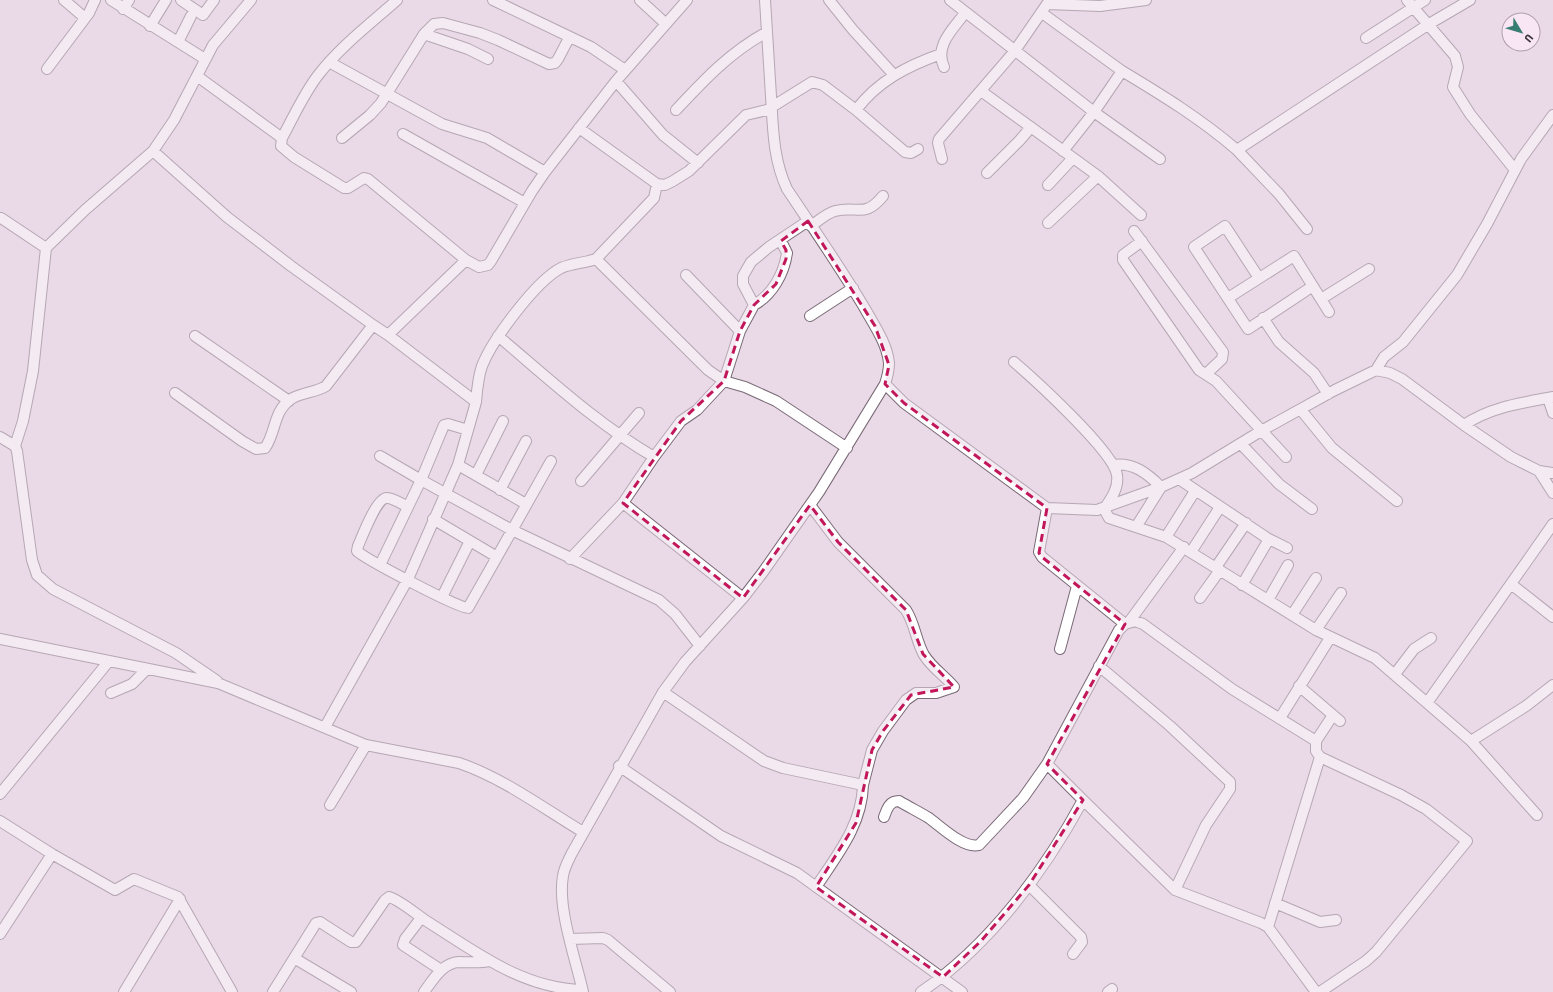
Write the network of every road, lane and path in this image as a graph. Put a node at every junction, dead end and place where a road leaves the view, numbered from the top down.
1 (64, 0) edge
2 (95, 0) edge
3 (110, 0) edge
4 (129, 0) edge
5 (166, 0) edge
6 (181, 0) edge
7 (214, 0) edge
8 (251, 0) edge
9 (397, 0) edge
10 (493, 0) edge
11 (640, 0) edge
12 (687, 0) edge
13 (765, 0) edge
14 (829, 0) edge
15 (950, 0) edge
16 (1146, 0) edge
17 (1425, 0) edge
18 (1470, 0) edge
19 (1411, 3) edge
20 (123, 9) junction
21 (965, 13) junction
22 (1042, 13) junction
23 (191, 16) dead end
24 (85, 18) junction
25 (666, 24) junction
26 (1429, 24) junction
27 (150, 26) junction
28 (767, 32) junction
29 (424, 34) junction
30 (569, 38) junction
31 (1366, 38) dead end
32 (178, 42) junction
33 (1014, 52) junction
34 (941, 54) junction
35 (205, 59) junction
36 (488, 59) dead end
37 (329, 62) junction
38 (944, 67) dead end
39 (47, 69) dead end
40 (625, 70) junction
41 (1122, 71) junction
42 (894, 75) junction
43 (198, 76) junction
44 (616, 82) junction
45 (981, 91) junction
46 (388, 94) junction
47 (772, 106) junction
48 (676, 110) dead end
49 (856, 110) junction
50 (1094, 112) junction
51 (1553, 115) edge
52 (1031, 127) junction
53 (579, 128) junction
54 (403, 134) dead end
55 (282, 138) junction
56 (342, 138) dead end
57 (918, 149) dead end
58 (1237, 150) junction
59 (153, 151) junction
60 (1064, 151) junction
61 (1073, 158) junction
62 (942, 159) dead end
63 (1160, 159) dead end
64 (698, 163) junction
65 (1515, 170) junction
66 (545, 172) junction
67 (987, 173) dead end
68 (1098, 176) junction
69 (657, 184) junction
70 (1048, 186) dead end
71 (884, 196) dead end
72 (525, 203) junction
73 (1141, 215) dead end
74 (1, 218) edge
75 (810, 223) junction
76 (1048, 223) dead end
77 (1307, 229) dead end
78 (1134, 231) dead end
79 (781, 241) junction
80 (1142, 241) junction
81 (46, 248) junction
82 (596, 259) junction
83 (466, 260) junction
84 (1369, 269) dead end
85 (686, 275) dead end
86 (1259, 278) junction
87 (1313, 286) junction
88 (853, 288) junction
89 (1228, 298) junction
90 (1321, 299) junction
91 (754, 305) junction
92 (1329, 312) dead end
93 (810, 316) dead end
94 (1263, 318) junction
95 (372, 325) junction
96 (740, 331) junction
97 (388, 335) junction
98 (195, 336) dead end
99 (498, 336) junction
100 (1014, 362) dead end
101 (1376, 370) junction
102 (1206, 374) junction
103 (724, 381) junction
104 (885, 384) junction
105 (175, 393) dead end
106 (1328, 394) junction
107 (1550, 398) edge
108 (289, 401) junction
109 (476, 402) junction
110 (1301, 410) junction
111 (639, 413) dead end
112 (1553, 413) edge
113 (504, 421) dead end
114 (1464, 425) junction
115 (468, 430) junction
116 (1261, 431) junction
117 (620, 435) junction
118 (0, 437) edge
119 (526, 441) dead end
120 (1241, 444) junction
121 (15, 446) junction
122 (847, 448) junction
123 (380, 456) dead end
124 (654, 457) junction
125 (1286, 458) dead end
126 (551, 461) dead end
127 (458, 465) junction
128 (1113, 465) junction
129 (1539, 471) junction
130 (1553, 473) edge
131 (476, 475) junction
132 (1179, 479) junction
133 (421, 480) junction
134 (581, 481) dead end
135 (1161, 488) junction
136 (500, 490) junction
137 (1195, 491) junction
138 (446, 492) junction
139 (1553, 493) edge
140 (1396, 501) dead end
141 (526, 504) junction
142 (623, 504) junction
143 (810, 505) junction
144 (408, 507) junction
145 (1220, 507) junction
146 (1047, 508) junction
147 (1104, 509) junction
148 (1312, 509) dead end
149 (433, 519) junction
150 (1246, 523) junction
151 (1553, 524) edge
152 (1136, 527) junction
153 (512, 530) junction
154 (1166, 537) junction
155 (1269, 539) junction
156 (470, 541) junction
157 (1287, 548) dead end
158 (1188, 549) junction
159 (497, 557) junction
160 (570, 559) junction
161 (380, 565) junction
162 (1288, 565) dead end
163 (1218, 568) junction
164 (1316, 578) dead end
165 (408, 579) junction
166 (1511, 584) junction
167 (1242, 585) junction
168 (1077, 586) junction
169 (1341, 593) dead end
170 (442, 597) junction
171 (743, 598) junction
172 (1200, 598) dead end
173 (1268, 600) junction
174 (1292, 615) junction
175 (1553, 618) edge
176 (1127, 623) junction
177 (1316, 630) junction
178 (1330, 638) junction
179 (1430, 638) dead end
180 (0, 639) edge
181 (700, 646) junction
182 (1060, 649) dead end
183 (109, 661) junction
184 (1099, 666) junction
185 (147, 669) junction
186 (1395, 674) junction
187 (218, 682) junction
188 (1553, 685) edge
189 (1299, 686) junction
190 (663, 692) junction
191 (111, 693) dead end
192 (1427, 703) junction
193 (1280, 718) junction
194 (325, 727) junction
195 (1316, 741) junction
196 (1471, 741) junction
197 (366, 745) junction
198 (1320, 758) junction
199 (1047, 764) junction
200 (620, 766) junction
201 (863, 786) junction
202 (0, 794) edge
203 (1083, 800) junction
204 (330, 805) dead end
205 (1537, 815) dead end
206 (884, 817) dead end
207 (0, 821) edge
208 (583, 832) junction
209 (52, 854) junction
210 (1029, 885) junction
211 (816, 886) junction
212 (1175, 890) junction
213 (180, 899) junction
214 (1275, 903) junction
215 (421, 918) junction
216 (1336, 920) dead end
217 (1268, 928) junction
218 (0, 934) edge
219 (570, 939) junction
220 (1073, 954) dead end
221 (294, 958) junction
222 (490, 961) junction
223 (441, 970) junction
224 (943, 977) junction
225 (583, 991) edge
226 (124, 992) edge
227 (232, 992) edge
228 (273, 992) edge
229 (351, 992) edge
230 (424, 992) edge
231 (670, 992) edge
232 (921, 992) edge
233 (962, 992) edge
234 (1316, 992) edge
235 (1320, 992) edge

1 - 24 street
2 - 24 street
3 - 20 street
4 - 20 street
5 - 27 street
6 - 7 street
8 - 35 street
9 - 37 street
10 - 30 street
11 - 25 street
12 - 25 street
13 - 28 street
14 - 42 street
15 - 21 street
16 - 22 street
17 - 19 street
18 - 26 street
19 - 26 street
19 - 31 street
20 - 27 street
21 - 33 street
21 - 34 street
22 - 33 street
22 - 41 street
23 - 32 street
24 - 39 street
25 - 40 street
26 - 58 street
26 - 65 street
27 - 32 street
28 - 47 street
28 - 48 street
29 - 30 street
29 - 36 street
29 - 46 street
30 - 40 street
32 - 35 street
33 - 45 street
33 - 50 street
34 - 38 street
34 - 42 street
35 - 43 street
37 - 46 street
37 - 55 street
40 - 44 street
41 - 50 street
41 - 58 street
42 - 49 street
43 - 55 street
43 - 59 street
44 - 53 street
44 - 64 street
45 - 52 street
45 - 62 street
46 - 56 street
46 - 66 street
47 - 49 street
47 - 64 street
47 - 75 street
49 - 57 street
50 - 60 street
50 - 63 street
51 - 65 street
52 - 60 street
52 - 67 street
53 - 66 street
53 - 69 street
54 - 72 street
55 - 83 street
58 - 77 street
59 - 81 street
59 - 95 street
60 - 61 street
61 - 68 street
61 - 70 street
64 - 69 street
65 - 101 street
66 - 72 street
68 - 73 street
68 - 76 street
69 - 82 street
71 - 75 street
72 - 83 street
74 - 81 street
75 - 79 street
75 - 88 street
78 - 80 street
79 - 91 street
79 - 91 street
80 - 102 street
80 - 102 street
81 - 121 street
82 - 99 street
82 - 103 street
83 - 97 street
84 - 90 street
85 - 96 street
86 - 87 street
86 - 89 street
86 - 89 street
87 - 90 street
87 - 94 street
88 - 93 street
88 - 104 street
89 - 94 street
90 - 92 street
91 - 96 street
94 - 106 street
95 - 97 street
95 - 108 street
96 - 103 street
97 - 109 street
98 - 108 street
99 - 109 street
99 - 117 street
100 - 128 street
101 - 106 street
101 - 114 street
102 - 116 street
103 - 122 street
103 - 124 street
104 - 122 street
104 - 146 street
105 - 108 street
106 - 110 street
107 - 112 street
107 - 114 street
109 - 115 street
110 - 116 street
110 - 140 street
111 - 117 street
113 - 131 street
114 - 129 street
115 - 127 street
115 - 133 street
116 - 120 street
116 - 125 street
117 - 124 street
117 - 134 street
118 - 121 street
119 - 136 street
120 - 132 street
120 - 148 street
121 - 187 street
122 - 143 street
123 - 133 street
124 - 142 street
126 - 141 street
127 - 131 street
127 - 138 street
128 - 135 street
128 - 147 street
129 - 130 street
129 - 139 street
131 - 136 street
132 - 135 street
132 - 137 street
133 - 138 street
133 - 144 street
135 - 147 street
135 - 152 street
136 - 141 street
137 - 145 street
137 - 154 street
138 - 149 street
138 - 153 street
141 - 153 street
142 - 160 street
142 - 171 street
143 - 171 street
143 - 201 street
144 - 161 street
144 - 161 street
145 - 150 street
145 - 158 street
146 - 147 street
146 - 168 street
147 - 152 street
149 - 156 street
149 - 165 street
150 - 155 street
150 - 163 street
151 - 166 street
152 - 154 street
153 - 159 street
153 - 160 street
154 - 158 street
155 - 157 street
155 - 167 street
156 - 159 street
156 - 170 street
158 - 163 street
158 - 176 street
159 - 170 street
160 - 181 street
161 - 165 street
162 - 173 street
163 - 167 street
163 - 172 street
164 - 174 street
165 - 170 street
165 - 194 street
166 - 175 street
166 - 192 street
167 - 173 street
168 - 176 street
168 - 182 street
169 - 177 street
171 - 181 street
173 - 174 street
174 - 177 street
176 - 184 street
176 - 193 street
177 - 178 street
178 - 186 street
178 - 189 street
179 - 186 street
180 - 183 street
181 - 190 street
183 - 185 street
183 - 202 street
184 - 199 street
184 - 212 street
185 - 187 street
185 - 191 street
186 - 192 street
187 - 194 street
188 - 196 street
189 - 193 street
189 - 195 street
190 - 200 street
190 - 201 street
192 - 196 street
193 - 195 street
194 - 197 street
195 - 198 street
196 - 205 street
197 - 204 street
197 - 208 street
198 - 214 street
198 - 235 street
199 - 203 street
199 - 206 street
200 - 208 street
200 - 211 street
201 - 211 street
203 - 210 street
203 - 212 street
207 - 209 street
208 - 219 street
209 - 213 street
209 - 218 street
210 - 220 street
210 - 224 street
211 - 224 street
212 - 217 street
213 - 226 street
213 - 227 street
214 - 216 street
214 - 217 street
215 - 221 street
215 - 222 street
215 - 223 street
217 - 234 street
219 - 225 street
219 - 231 street
221 - 228 street
221 - 229 street
222 - 223 street
222 - 225 street
223 - 230 street
224 - 232 street
224 - 233 street

